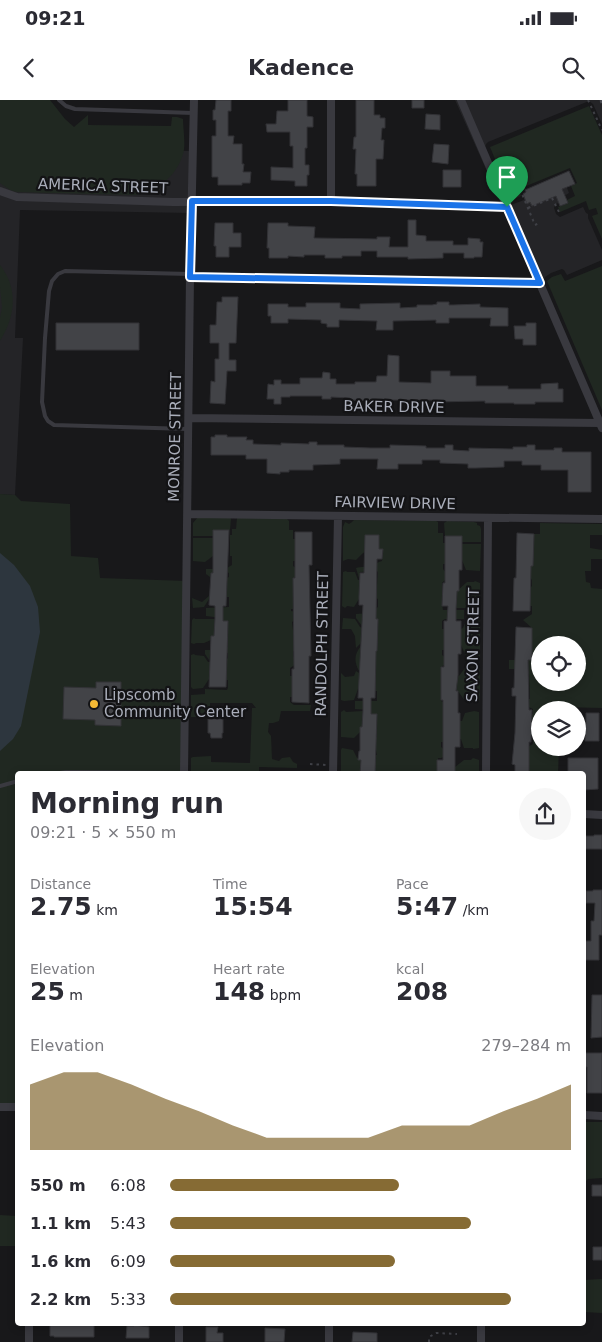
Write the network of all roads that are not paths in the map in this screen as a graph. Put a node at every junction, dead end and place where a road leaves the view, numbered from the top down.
1 (59, 100) edge
2 (194, 100) edge
3 (331, 100) edge
4 (461, 100) edge
5 (193, 113) junction
6 (0, 191) edge
7 (192, 201) junction
8 (331, 201) junction
9 (507, 207) junction
10 (190, 276) junction
11 (540, 283) junction
12 (189, 418) junction
13 (601, 426) edge
14 (188, 429) junction
15 (188, 514) junction
16 (338, 516) junction
17 (488, 518) junction
18 (602, 519) edge
19 (333, 770) edge
20 (184, 771) edge
21 (486, 771) edge
22 (15, 782) edge
23 (0, 786) edge
24 (586, 814) edge
25 (602, 815) edge
26 (0, 1107) edge
27 (15, 1108) edge
28 (586, 1115) edge
29 (602, 1116) edge
30 (29, 1326) edge
31 (179, 1326) edge
32 (329, 1326) edge
33 (481, 1326) edge
34 (29, 1342) edge
35 (179, 1342) edge
36 (329, 1342) edge
37 (481, 1342) edge

1 - 5 lane
2 - 5 street, MONROE STREET
3 - 8 street
4 - 9 street
5 - 7 street, MONROE STREET
6 - 7 street, AMERICA STREET
7 - 8 street, AMERICA STREET
7 - 10 street, MONROE STREET
8 - 9 street, AMERICA STREET
9 - 11 street
10 - 11 street
10 - 12 street, MONROE STREET
10 - 14 lane
11 - 13 street
12 - 13 street, BAKER DRIVE
12 - 14 street, MONROE STREET
14 - 15 street, MONROE STREET
15 - 16 street, FAIRVIEW DRIVE
15 - 20 street, MONROE STREET
16 - 17 street, FAIRVIEW DRIVE
16 - 19 street, RANDOLPH STREET
17 - 18 street, FAIRVIEW DRIVE
17 - 21 street, SAXON STREET
22 - 23 lane
24 - 25 street
26 - 27 street
28 - 29 street
30 - 34 street
31 - 35 street
32 - 36 street
33 - 37 street

